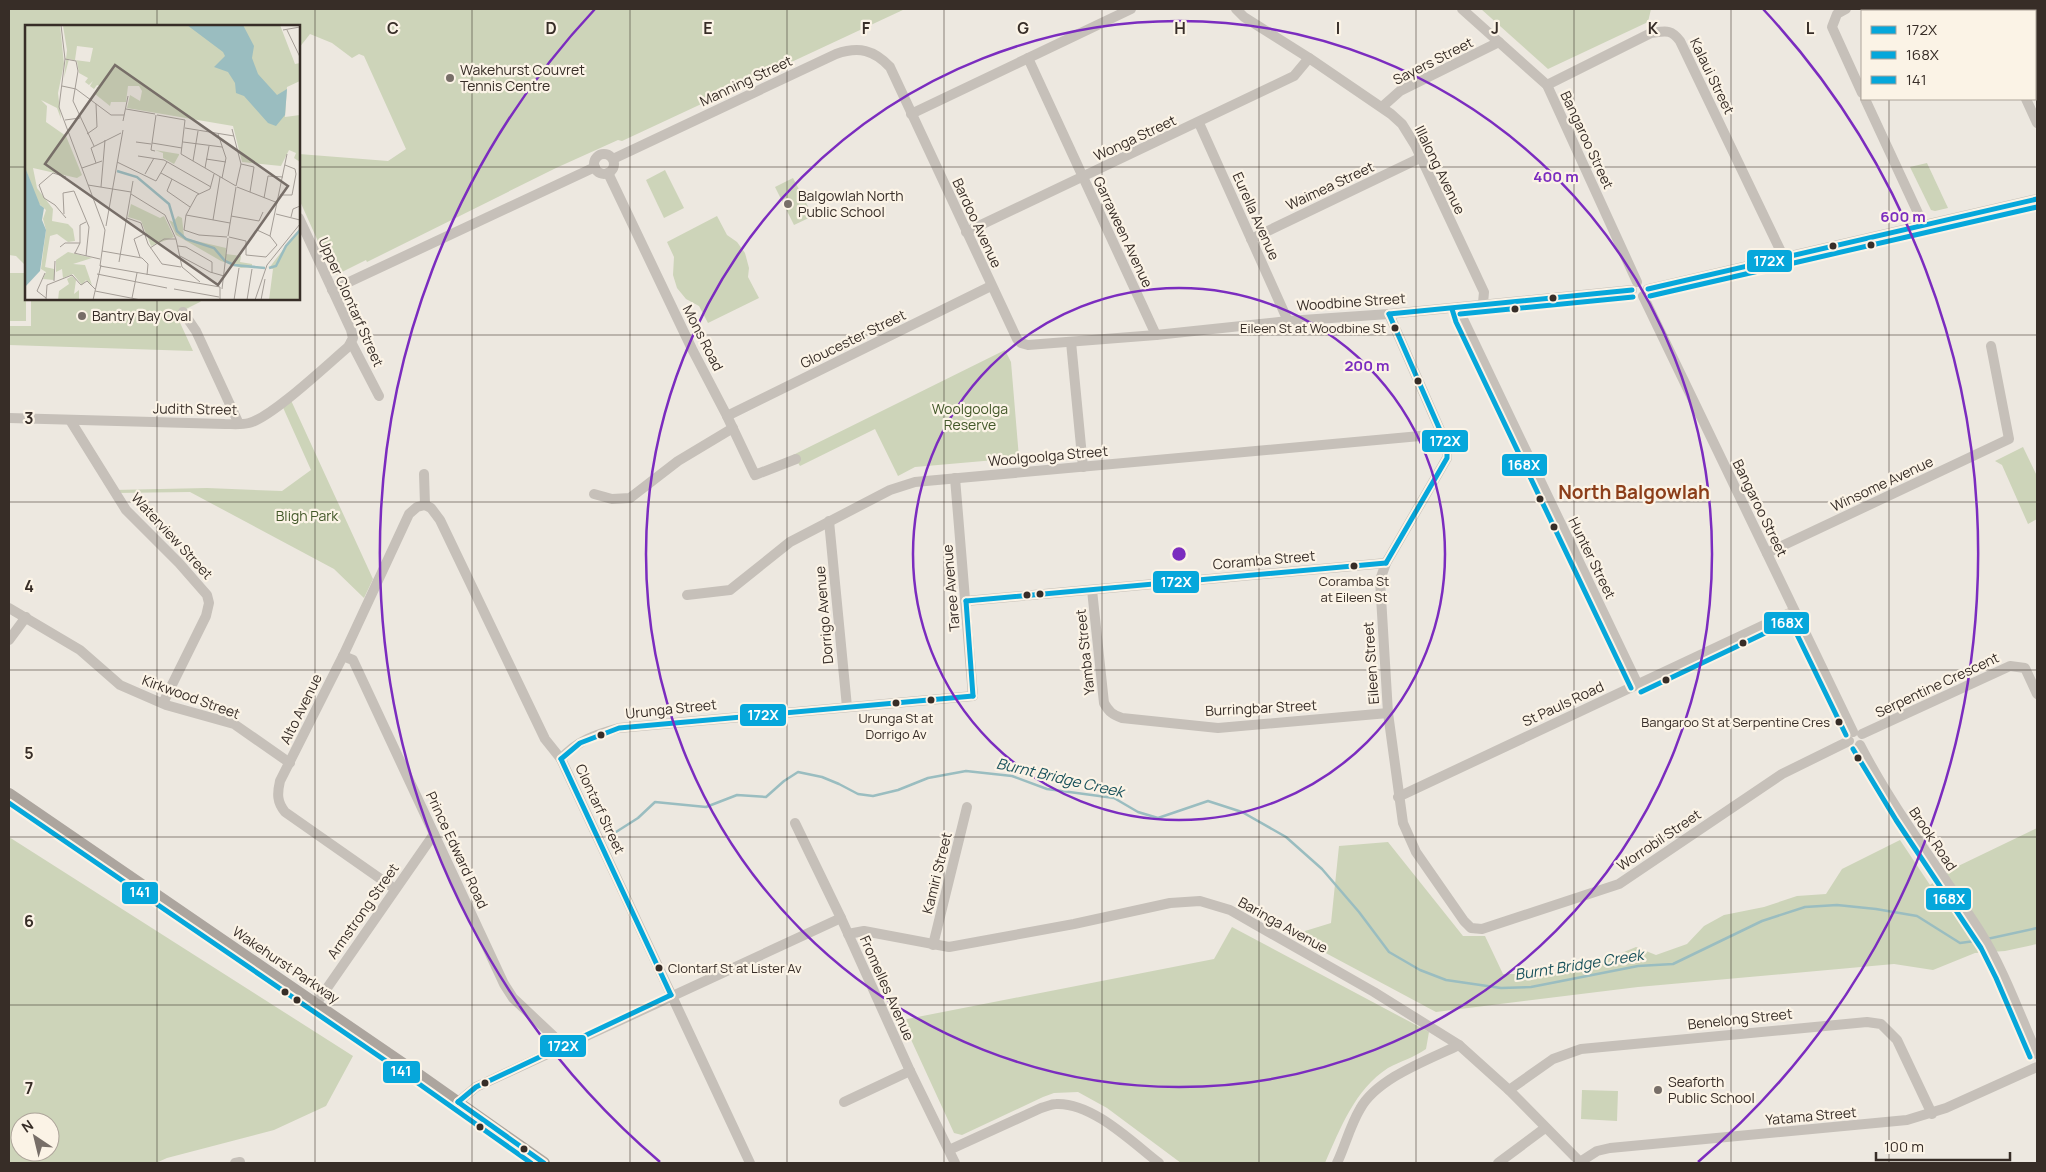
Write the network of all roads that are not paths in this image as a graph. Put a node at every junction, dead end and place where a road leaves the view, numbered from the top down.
1 (1131, 9) edge
2 (1236, 9) edge
3 (1462, 9) edge
4 (1846, 9) edge
5 (1499, 42) junction
6 (1028, 58) junction
7 (1309, 58) junction
8 (890, 68) joint
9 (1547, 85) junction
10 (1861, 91) edge
11 (1865, 100) edge
12 (2027, 100) edge
13 (1382, 107) junction
14 (912, 114) junction
15 (2036, 116) edge
16 (1199, 123) junction
17 (1420, 158) junction
18 (613, 159) junction
19 (595, 167) junction
20 (608, 172) junction
21 (1083, 178) junction
22 (2037, 199) edge
23 (300, 220) edge
24 (1924, 226) junction
25 (966, 232) junction
26 (1251, 239) junction
27 (1784, 258) junction
28 (991, 286) junction
29 (1635, 286) junction
30 (332, 290) junction
31 (1646, 293) junction
32 (1483, 303) junction
33 (1460, 307) junction
34 (183, 312) dead end
35 (1389, 314) junction
36 (1288, 321) junction
37 (1156, 335) junction
38 (352, 342) junction
39 (1071, 342) junction
40 (1991, 346) dead end
41 (379, 396) dead end
42 (727, 416) junction
43 (9, 418) edge
44 (70, 420) junction
45 (239, 424) junction
46 (733, 428) junction
47 (1442, 434) junction
48 (796, 459) dead end
49 (1083, 467) junction
50 (424, 474) dead end
51 (955, 478) junction
52 (594, 494) dead end
53 (425, 505) junction
54 (829, 521) junction
55 (1767, 554) junction
56 (1386, 564) junction
57 (1092, 590) junction
58 (687, 595) dead end
59 (966, 600) junction
60 (9, 608) edge
61 (1794, 611) junction
62 (26, 617) junction
63 (9, 640) edge
64 (342, 656) junction
65 (1638, 685) junction
66 (2037, 694) edge
67 (973, 696) joint
68 (163, 703) junction
69 (847, 707) junction
70 (1108, 711) joint
71 (1388, 713) junction
72 (1855, 736) junction
73 (561, 759) junction
74 (290, 763) junction
75 (9, 794) edge
76 (1398, 797) junction
77 (967, 807) dead end
78 (795, 823) dead end
79 (434, 834) junction
80 (395, 889) junction
81 (841, 918) junction
82 (1471, 928) joint
83 (848, 934) junction
84 (933, 945) junction
85 (672, 995) junction
86 (316, 1004) junction
87 (1460, 1044) junction
88 (564, 1046) junction
89 (2037, 1054) edge
90 (2037, 1067) edge
91 (910, 1072) junction
92 (1509, 1090) junction
93 (458, 1102) junction
94 (844, 1102) dead end
95 (1932, 1114) junction
96 (1545, 1128) junction
97 (949, 1150) junction
98 (1580, 1162) edge
99 (544, 1163) edge
100 (750, 1163) edge
101 (955, 1163) edge
102 (1159, 1163) edge
103 (1337, 1163) edge
104 (1498, 1163) edge

1 - 6 street
2 - 7 street, Illalong Avenue
3 - 5 street, Bangaroo Street
4 - 10 street
5 - 9 street, Bangaroo Street
5 - 13 street, Sayers Street
6 - 14 street
6 - 21 street, Garraween Avenue
7 - 13 street, Illalong Avenue
7 - 16 street, Wonga Street
8 - 14 street, Bardoo Avenue
8 - 18 street, Manning Street
9 - 27 street, Kalaui Street
9 - 29 street, Bangaroo Street
11 - 24 street
12 - 15 street
13 - 17 street, Illalong Avenue
14 - 25 street, Bardoo Avenue
16 - 21 street, Wonga Street
16 - 26 street, Eurella Avenue
17 - 26 street, Waimea Street
17 - 32 street, Illalong Avenue
18 - 19 street
18 - 20 street
19 - 20 street
19 - 30 street
20 - 42 street, Mons Road
21 - 25 street, Wonga Street
21 - 37 street, Garraween Avenue
22 - 24 street
23 - 30 street, Upper Clontarf Street
24 - 27 street
25 - 28 street, Bardoo Avenue
26 - 36 street, Eurella Avenue
27 - 31 street
28 - 39 street, Bardoo Avenue
28 - 42 street, Gloucester Street
29 - 31 street
29 - 32 street, Woodbine Street
30 - 38 street, Upper Clontarf Street
31 - 55 street, Bangaroo Street
32 - 33 street, Woodbine Street
33 - 35 street, Woodbine Street
33 - 65 street, Hunter Street
34 - 45 street
35 - 36 street, Woodbine Street
35 - 47 street, Eileen Street
36 - 37 street, Woodbine Street
37 - 39 street, Woodbine Street
38 - 41 street, Upper Clontarf Street
38 - 45 street, Judith Street
39 - 49 street
40 - 55 street, Winsome Avenue
42 - 46 street, Mons Road
43 - 44 street, Judith Street
44 - 45 street, Judith Street
44 - 68 street, Waterview Street
46 - 48 street, Mons Road
46 - 52 street
47 - 49 street, Woolgoolga Street
47 - 56 street, Eileen Street
49 - 51 street, Woolgoolga Street
50 - 53 street
51 - 54 street, Woolgoolga Street
51 - 59 street, Taree Avenue
53 - 64 street, Alto Avenue
53 - 73 street, Clontarf Street
54 - 58 street, Woolgoolga Street
54 - 69 street, Dorrigo Avenue
55 - 61 street, Bangaroo Street
56 - 57 street, Coramba Street
56 - 71 street, Eileen Street
57 - 59 street, Coramba Street
57 - 70 street, Yamba Street
59 - 67 street, Taree Avenue
60 - 62 street, Kirkwood Street
61 - 65 street, St Pauls Road
61 - 72 street, Bangaroo Street
62 - 63 street
62 - 68 street, Kirkwood Street
64 - 74 street, Alto Avenue
64 - 79 street, Prince Edward Road
65 - 76 street, St Pauls Road
66 - 72 street, Serpentine Crescent
67 - 69 street, Urunga Street
68 - 74 street, Kirkwood Street
69 - 73 street, Urunga Street
70 - 71 street, Burringbar Street
71 - 76 street, Eileen Street
72 - 82 street, Worrobil Street
72 - 89 street, Brook Road
73 - 85 street, Clontarf Street
74 - 80 street, Alto Avenue
75 - 86 main road, Wakehurst Parkway
76 - 82 street, Eileen Street
77 - 84 street, Kamiri Street
78 - 81 street, Fromelles Avenue
79 - 80 street, Armstrong Street
79 - 88 street, Prince Edward Road
80 - 86 street, Armstrong Street
81 - 83 street, Fromelles Avenue
81 - 85 street
83 - 84 street, Baringa Avenue
83 - 91 street, Fromelles Avenue
84 - 87 street, Baringa Avenue
85 - 88 street
85 - 100 street, Clontarf Street
86 - 93 main road, Wakehurst Parkway
87 - 92 street, Baringa Avenue
87 - 103 street
88 - 93 street
90 - 95 street, Yatama Street
91 - 94 street
91 - 97 street, Fromelles Avenue
92 - 95 street, Benelong Street
92 - 96 street, Baringa Avenue
93 - 99 main road, Wakehurst Parkway
95 - 98 street, Yatama Street
96 - 98 street, Baringa Avenue
96 - 104 street
97 - 101 street, Fromelles Avenue
97 - 102 street

